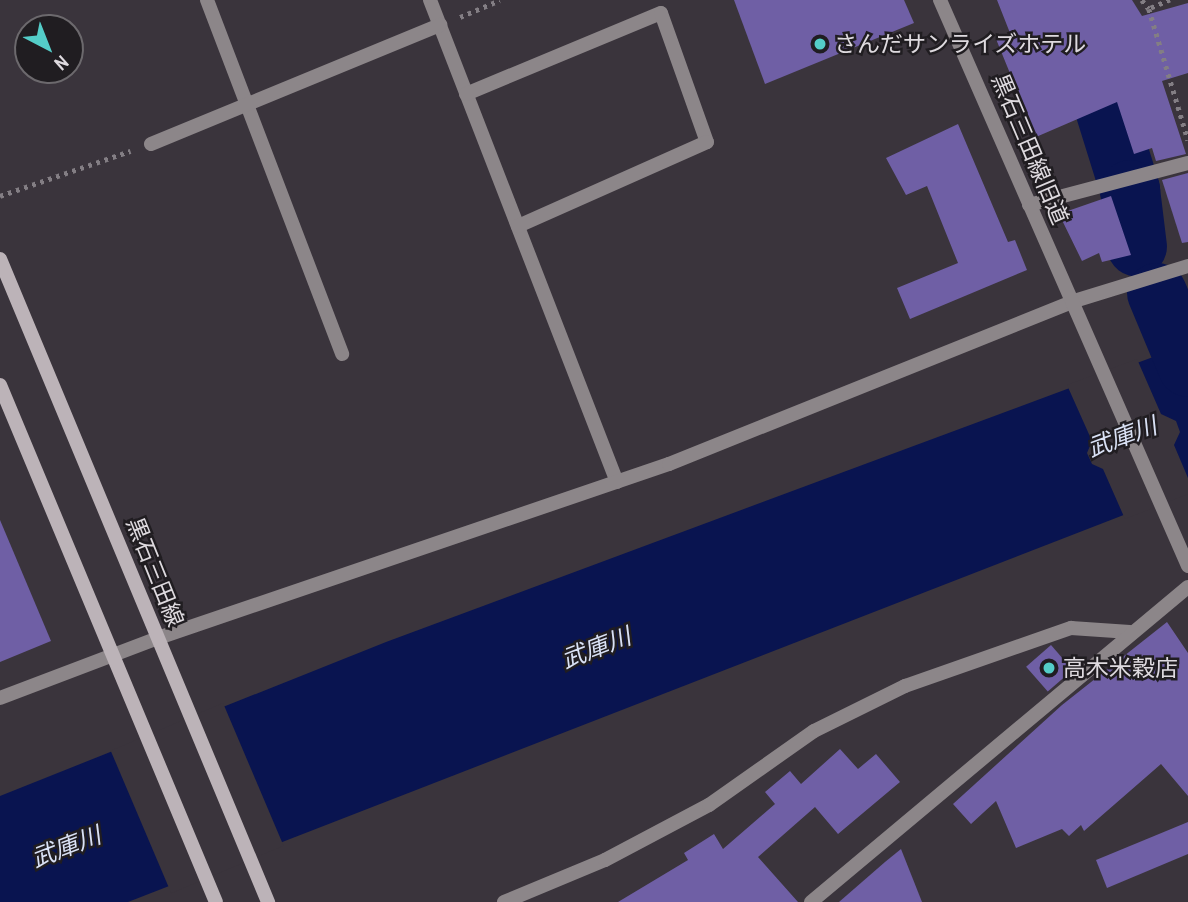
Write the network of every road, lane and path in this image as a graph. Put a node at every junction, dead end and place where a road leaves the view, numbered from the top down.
1 (207, 0) edge
2 (430, 0) edge
3 (500, 0) edge
4 (940, 0) edge
5 (1142, 0) edge
6 (1170, 0) edge
7 (1149, 9) junction
8 (440, 25) junction
9 (466, 94) junction
10 (249, 102) junction
11 (1188, 140) edge
12 (151, 144) joint
13 (1188, 163) edge
14 (0, 196) edge
15 (1029, 205) junction
16 (518, 226) junction
17 (0, 259) edge
18 (1188, 266) edge
19 (1071, 302) junction
20 (342, 354) dead end
21 (0, 385) edge
22 (617, 482) junction
23 (1188, 566) edge
24 (1188, 587) edge
25 (1130, 632) junction
26 (158, 638) junction
27 (111, 654) junction
28 (0, 698) edge
29 (216, 902) edge
30 (268, 902) edge
31 (504, 902) edge
32 (811, 902) edge

1 - 10 street
2 - 8 street
3 - 8 path
4 - 15 street, 黒石三田線旧道
5 - 7 path
6 - 7 path
7 - 11 path
8 - 9 street
8 - 10 street
9 - 16 street
9 - 16 street
10 - 12 street
10 - 20 street
12 - 14 path
13 - 15 street
15 - 19 street, 黒石三田線旧道
16 - 22 street
17 - 26 main road, 黒石三田線
18 - 19 street
19 - 22 street
19 - 23 street, 黒石三田線旧道
21 - 27 main road
22 - 26 street
24 - 25 street
25 - 31 street
25 - 32 street
26 - 27 street
26 - 30 main road, 黒石三田線
27 - 28 street
27 - 29 main road

